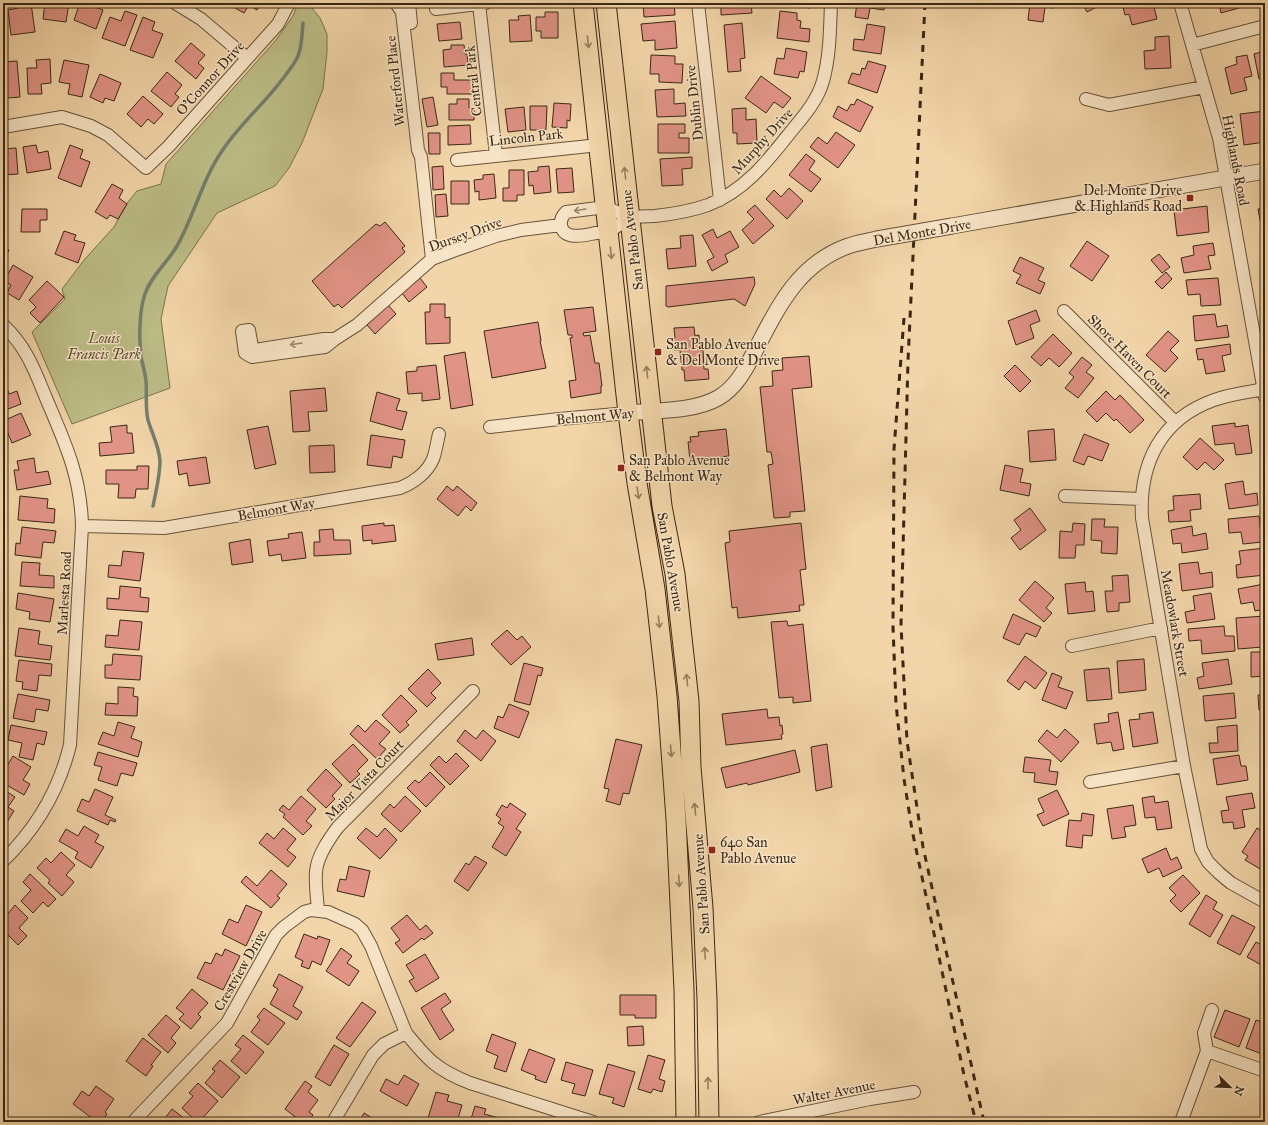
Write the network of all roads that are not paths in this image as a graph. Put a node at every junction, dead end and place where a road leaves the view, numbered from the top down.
1 (175, 3) edge
2 (290, 3) edge
3 (396, 3) edge
4 (409, 3) edge
5 (482, 3) edge
6 (583, 3) edge
7 (606, 3) edge
8 (698, 3) edge
9 (831, 3) edge
10 (1180, 3) edge
11 (436, 9) dead end
12 (1265, 26) edge
13 (1192, 45) junction
14 (247, 58) junction
15 (1204, 87) junction
16 (1086, 99) dead end
17 (3, 127) edge
18 (599, 145) junction
19 (496, 155) junction
20 (421, 157) junction
21 (457, 160) dead end
22 (1265, 172) edge
23 (1225, 179) junction
24 (720, 200) junction
25 (606, 206) junction
26 (630, 218) junction
27 (561, 225) junction
28 (609, 232) junction
29 (432, 259) junction
30 (1064, 311) dead end
31 (3, 325) edge
32 (335, 339) junction
33 (1265, 391) edge
34 (652, 411) junction
35 (628, 413) junction
36 (1175, 422) junction
37 (490, 427) dead end
38 (439, 434) dead end
39 (1065, 496) dead end
40 (1141, 499) junction
41 (82, 526) junction
42 (1161, 628) junction
43 (1072, 646) dead end
44 (473, 691) dead end
45 (1184, 766) junction
46 (1090, 782) dead end
47 (3, 861) edge
48 (1265, 902) edge
49 (318, 910) junction
50 (1212, 1010) dead end
51 (406, 1033) junction
52 (1207, 1051) junction
53 (1265, 1071) edge
54 (914, 1092) dead end
55 (133, 1122) edge
56 (333, 1122) edge
57 (593, 1122) edge
58 (686, 1122) edge
59 (708, 1122) edge
60 (759, 1122) edge
61 (1181, 1122) edge

1 - 14 street
2 - 14 street, O'Connor Drive
3 - 20 street, Waterford Place
4 - 20 street, Waterford Place
5 - 11 street
5 - 19 street, Central Park
6 -> 18 main road, San Pablo Avenue
26 -> 7 main road, San Pablo Avenue
8 - 24 street, Dublin Drive
9 - 24 street, Murphy Drive
10 - 13 street, Highlands Road
12 - 13 street
13 - 15 street, Highlands Road
14 - 17 street, O'Connor Drive
15 - 16 street
15 - 23 street, Highlands Road
18 - 19 street, Lincoln Park
18 - 25 main road, San Pablo Avenue
19 - 21 street, Lincoln Park
20 - 29 street, Waterford Place
22 - 23 street, Del Monte Drive
23 - 33 street, Highlands Road
23 - 34 street, Del Monte Drive, bridge
24 - 26 street, Murphy Drive
25 - 26 street
25 -> 27 street
25 - 28 main road, San Pablo Avenue
26 - 28 street
34 -> 26 main road, San Pablo Avenue
27 - 28 street
27 - 29 street, Dursey Drive
28 -> 35 main road, San Pablo Avenue
29 - 32 street, Dursey Drive
30 - 36 street, Shore Haven Court
31 - 41 street, Marlesta Road
32 -> 32 street, Dursey Drive
33 - 36 street, Meadowlark Street
34 - 35 street, Belmont Way
59 -> 34 main road, San Pablo Avenue
35 - 37 street, Belmont Way
35 -> 58 main road, San Pablo Avenue
36 - 40 street, Meadowlark Street
38 - 41 street, Belmont Way
39 - 40 street
40 - 42 street, Meadowlark Street
41 - 47 street, Marlesta Road
42 - 43 street
42 - 45 street, Meadowlark Street
44 - 49 street, Major Vista Court
45 - 46 street
45 - 48 street, Meadowlark Street
49 - 51 street
49 - 55 street, Crestview Drive
50 - 52 street
51 - 56 street
51 - 57 street
52 - 53 street
52 - 61 street
54 - 60 street, Walter Avenue

